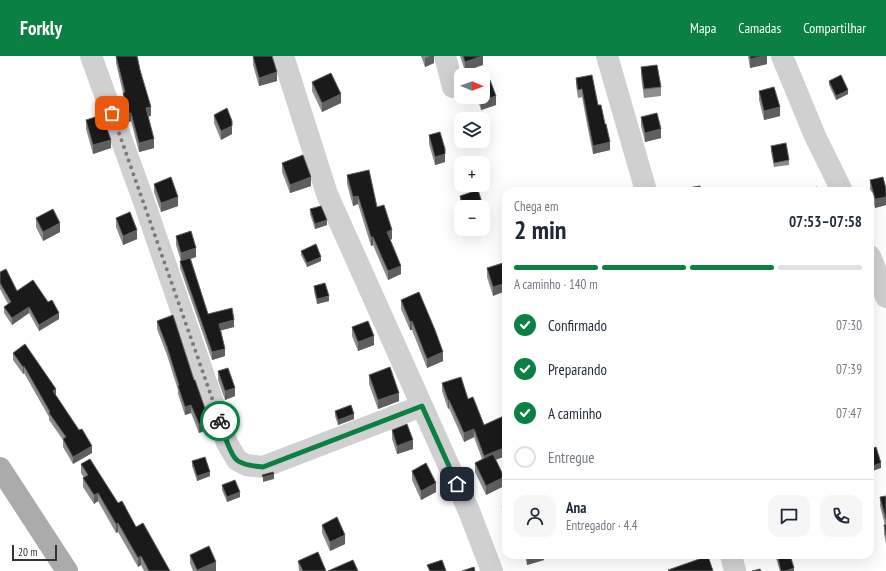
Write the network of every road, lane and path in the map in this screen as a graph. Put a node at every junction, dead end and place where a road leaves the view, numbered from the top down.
1 (92, 56) edge
2 (284, 56) edge
3 (445, 56) edge
4 (607, 56) edge
5 (782, 56) edge
6 (453, 87) dead end
7 (645, 187) edge
8 (840, 187) edge
9 (874, 266) edge
10 (886, 296) edge
11 (422, 406) junction
12 (0, 468) edge
13 (732, 559) edge
14 (67, 571) edge
15 (492, 571) edge
16 (735, 571) edge

1 - 11 street
2 - 11 street
3 - 6 street
4 - 7 street
5 - 8 street
9 - 10 street
11 - 15 street
12 - 14 main road
13 - 16 street

